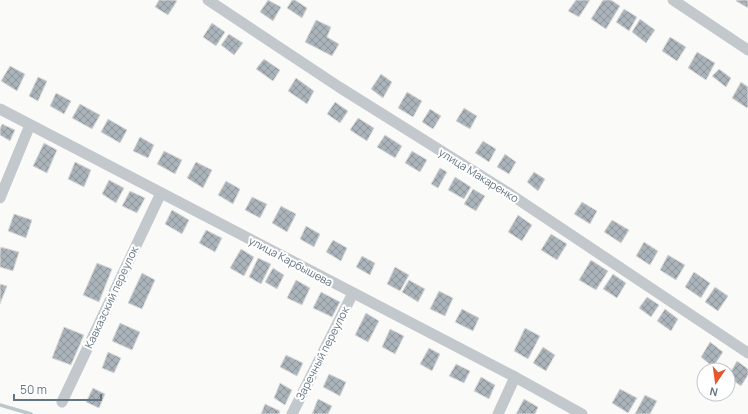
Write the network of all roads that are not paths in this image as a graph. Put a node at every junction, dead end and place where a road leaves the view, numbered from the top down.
1 (208, 0) edge
2 (673, 0) edge
3 (748, 50) edge
4 (0, 109) edge
5 (30, 125) junction
6 (161, 193) junction
7 (0, 198) edge
8 (353, 293) junction
9 (748, 353) edge
10 (515, 377) junction
11 (62, 402) dead end
12 (292, 414) edge
13 (498, 414) edge
14 (582, 414) edge

1 - 9 street, улица Макаренко
2 - 3 street
4 - 5 street, улица Карбышева
5 - 6 street, улица Карбышева
5 - 7 street
6 - 8 street, улица Карбышева
6 - 11 street, Кавказский переулок
8 - 10 street, улица Карбышева
8 - 12 street, Заречный переулок
10 - 13 street
10 - 14 street, улица Карбышева

